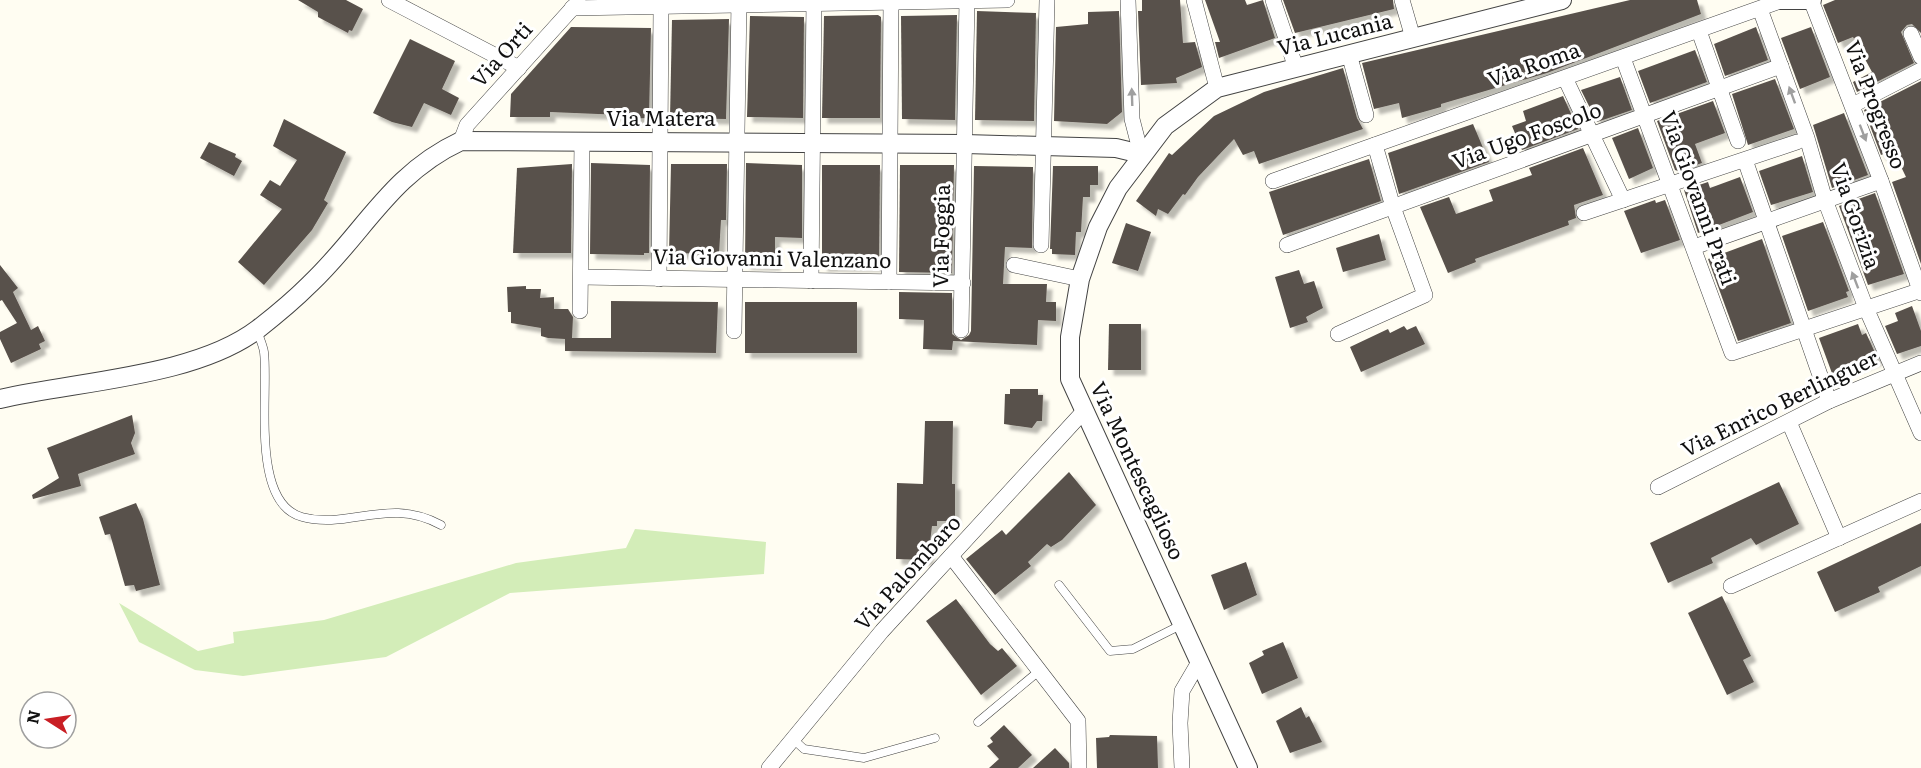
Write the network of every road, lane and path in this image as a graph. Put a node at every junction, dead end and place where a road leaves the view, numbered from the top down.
1 (389, 0) edge
2 (967, 0) edge
3 (1007, 0) edge
4 (1047, 0) edge
5 (1128, 0) edge
6 (1194, 0) edge
7 (1273, 0) edge
8 (1402, 0) edge
9 (1562, 0) edge
10 (1781, 0) edge
11 (1811, 0) edge
12 (891, 1) edge
13 (814, 2) edge
14 (739, 3) edge
15 (576, 4) edge
16 (661, 7) junction
17 (1760, 9) junction
18 (1699, 31) junction
19 (1911, 34) dead end
20 (1413, 38) junction
21 (1349, 54) junction
22 (1921, 57) edge
23 (1623, 58) junction
24 (1781, 66) junction
25 (519, 68) junction
26 (1296, 68) junction
27 (1921, 70) edge
28 (1565, 78) junction
29 (1217, 88) junction
30 (1720, 88) junction
31 (1853, 105) junction
32 (1366, 115) dead end
33 (1645, 115) junction
34 (1592, 134) junction
35 (461, 141) junction
36 (660, 141) junction
37 (1738, 141) dead end
38 (582, 142) junction
39 (737, 142) junction
40 (813, 142) junction
41 (891, 142) junction
42 (1797, 142) dead end
43 (965, 144) junction
44 (1375, 145) junction
45 (1044, 146) junction
46 (1141, 154) junction
47 (1745, 160) junction
48 (1274, 181) dead end
49 (1881, 181) junction
50 (1671, 185) junction
51 (1623, 200) junction
52 (1825, 200) junction
53 (1393, 207) junction
54 (1584, 213) dead end
55 (1767, 221) junction
56 (1041, 245) dead end
57 (1287, 245) dead end
58 (1694, 247) junction
59 (1014, 265) dead end
60 (581, 277) junction
61 (659, 279) junction
62 (1080, 279) junction
63 (735, 280) junction
64 (811, 281) junction
65 (889, 282) junction
66 (963, 283) junction
67 (1921, 291) edge
68 (1866, 308) junction
69 (580, 311) dead end
70 (1805, 329) junction
71 (257, 330) junction
72 (735, 330) dead end
73 (961, 330) dead end
74 (1338, 334) dead end
75 (1921, 363) edge
76 (1893, 373) junction
77 (0, 399) edge
78 (1829, 401) junction
79 (1084, 411) junction
80 (1789, 422) junction
81 (1921, 433) edge
82 (1658, 487) dead end
83 (1921, 501) edge
84 (441, 525) dead end
85 (1839, 538) junction
86 (951, 556) junction
87 (1059, 585) dead end
88 (1731, 586) dead end
89 (1182, 625) junction
90 (1199, 662) junction
91 (1039, 671) junction
92 (978, 722) dead end
93 (935, 738) dead end
94 (793, 739) junction
95 (769, 768) edge
96 (1079, 768) edge
97 (1182, 768) edge
98 (1248, 768) edge

1 - 25 street
2 - 3 street
2 - 12 street
2 - 43 street, Via Foggia
4 - 45 street
46 -> 5 street
6 - 29 street
7 - 26 street
8 - 20 street
9 - 20 street, Via Lucania
10 - 11 street, Via Roma
10 - 17 street, Via Roma
11 - 31 street, Via Progresso
12 - 13 street
12 - 41 street
13 - 14 street
13 - 40 street
14 - 16 street
14 - 39 street
15 - 16 street
15 - 25 street, Via Orti
16 - 36 street
17 - 18 street, Via Roma
17 - 24 street, Via Gorizia
18 - 23 street, Via Roma
18 - 30 street
19 - 22 street
20 - 21 street, Via Lucania
21 - 26 street, Via Lucania
21 - 32 street
23 - 28 street, Via Roma
23 - 33 street, Via Giovanni Prati
24 - 30 street, Via Ugo Foscolo
52 -> 24 street, Via Gorizia
25 - 35 street, Via Orti
26 - 29 street, Via Lucania
27 - 31 street
28 - 34 street
28 - 44 street, Via Roma
29 - 46 street, Via Lucania
30 - 33 street, Via Ugo Foscolo
30 - 37 street
31 -> 49 street, Via Progresso
33 - 34 street, Via Ugo Foscolo
33 - 50 street, Via Giovanni Prati
34 - 51 street
34 - 53 street, Via Ugo Foscolo
35 - 38 street, Via Matera
35 - 71 street, Via Matera
36 - 38 street, Via Matera
36 - 39 street, Via Matera
36 - 61 street
38 - 60 street
39 - 40 street, Via Matera
39 - 63 street
40 - 41 street, Via Matera
40 - 64 street
41 - 43 street, Via Matera
41 - 65 street
42 - 47 street
43 - 45 street, Via Matera
43 - 66 street, Via Foggia
44 - 48 street, Via Roma
44 - 53 street
45 - 46 street, Via Matera
45 - 56 street
46 - 62 street, Via Montescaglioso
47 - 50 street
47 - 55 street
49 - 52 street
49 - 67 street, Via Progresso
50 - 51 street
50 - 58 street, Via Giovanni Prati
51 - 54 street
52 - 55 street
68 -> 52 street, Via Gorizia
53 - 57 street, Via Ugo Foscolo
53 - 74 street
55 - 58 street
55 - 70 street
58 - 70 street, Via Giovanni Prati
59 - 62 street
60 - 61 street, Via Giovanni Valenzano
60 - 69 street
61 - 63 street, Via Giovanni Valenzano
62 - 79 street, Via Montescaglioso
63 - 64 street, Via Giovanni Valenzano
63 - 72 street
64 - 65 street, Via Giovanni Valenzano
65 - 66 street, Via Giovanni Valenzano
66 - 73 street, Via Foggia
67 - 68 street
68 - 70 street
68 - 76 street, Via Gorizia
70 - 78 street
71 - 77 street, Via Matera
71 - 84 lane
75 - 76 street, Via Enrico Berlinguer
76 - 78 street, Via Enrico Berlinguer
76 - 81 street, Via Gorizia
78 - 80 street, Via Enrico Berlinguer
79 - 86 street, Via Palombaro
79 - 89 street, Via Montescaglioso
80 - 82 street, Via Enrico Berlinguer
80 - 85 street
83 - 85 street
85 - 88 street
86 - 91 street
86 - 94 street, Via Palombaro
87 - 89 lane
89 - 90 street, Via Montescaglioso
90 - 97 street
90 - 98 street, Via Montescaglioso
91 - 92 lane
91 - 96 street
93 - 94 lane
94 - 95 street, Via Palombaro

